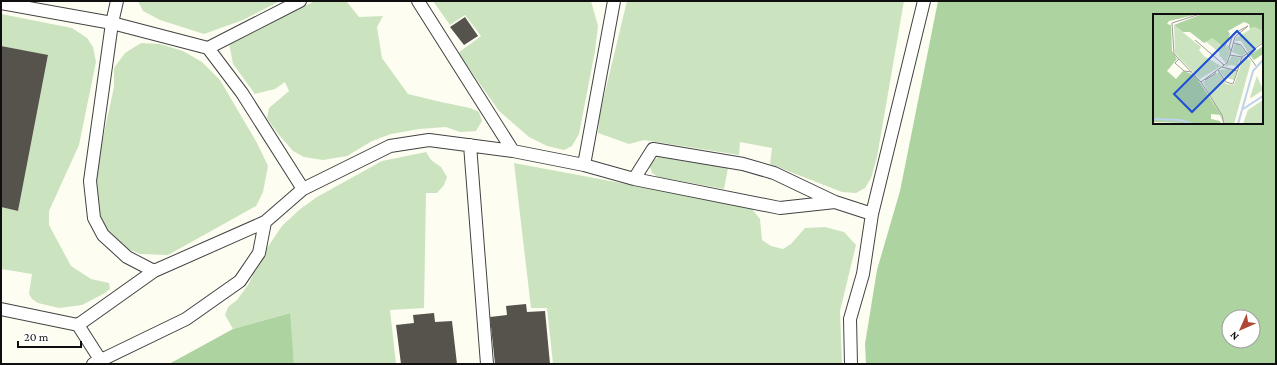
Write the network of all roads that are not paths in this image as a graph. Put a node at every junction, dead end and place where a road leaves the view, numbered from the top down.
1 (117, 1) edge
2 (300, 1) edge
3 (418, 1) edge
4 (614, 1) edge
5 (924, 1) edge
6 (1, 3) edge
7 (112, 23) junction
8 (208, 48) junction
9 (470, 145) junction
10 (513, 151) junction
11 (584, 165) junction
12 (634, 179) junction
13 (303, 189) junction
14 (836, 202) junction
15 (872, 214) junction
16 (265, 222) junction
17 (154, 271) junction
18 (1, 309) edge
19 (78, 325) junction
20 (97, 362) edge
21 (487, 364) edge
22 (851, 364) edge

1 - 7 lane
2 - 8 lane
3 - 10 lane
4 - 11 lane
5 - 15 lane
6 - 7 lane
7 - 8 lane
7 - 17 lane
8 - 13 lane
9 - 10 lane
9 - 13 lane
9 - 21 lane
10 - 11 lane
11 - 12 lane
12 - 14 lane
12 - 14 lane
13 - 16 lane
14 - 15 lane
15 - 22 lane
16 - 17 lane
16 - 20 lane
17 - 19 lane
18 - 19 lane
19 - 20 lane

